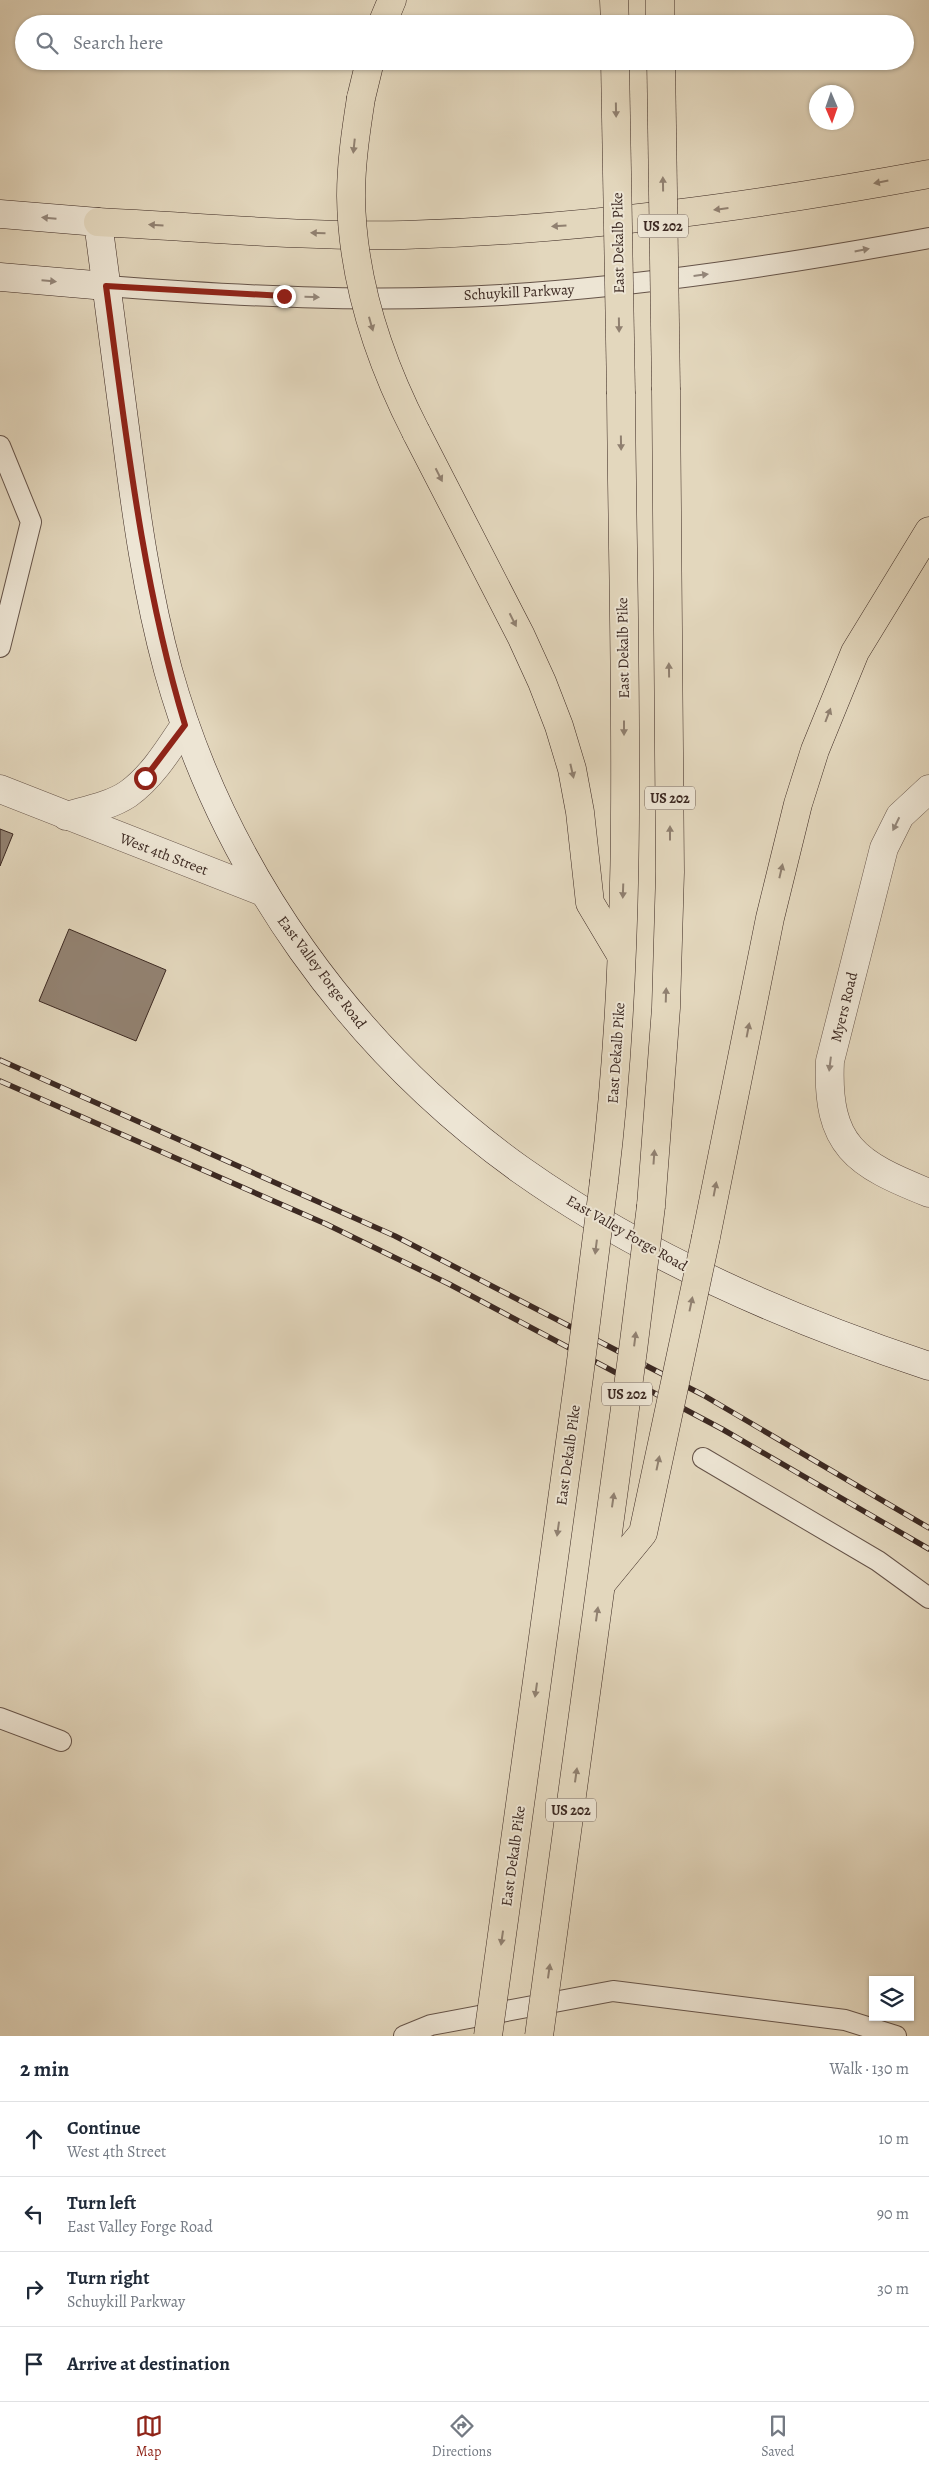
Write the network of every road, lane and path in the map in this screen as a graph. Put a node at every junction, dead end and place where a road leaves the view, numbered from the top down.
1 (392, 0) edge
2 (614, 0) edge
3 (660, 0) edge
4 (386, 15) edge
5 (615, 15) edge
6 (660, 15) edge
7 (368, 70) edge
8 (615, 70) edge
9 (661, 70) edge
10 (929, 174) edge
11 (0, 214) edge
12 (98, 222) junction
13 (929, 238) edge
14 (0, 277) edge
15 (106, 286) junction
16 (0, 446) edge
17 (929, 531) edge
18 (0, 647) edge
19 (185, 725) junction
20 (0, 789) edge
21 (929, 789) edge
22 (66, 816) junction
23 (263, 892) junction
24 (621, 955) junction
25 (929, 1193) edge
26 (929, 1366) edge
27 (704, 1458) dead end
28 (602, 1583) junction
29 (929, 1598) edge
30 (0, 1718) edge
31 (60, 1741) dead end
32 (404, 2036) edge
33 (488, 2036) edge
34 (539, 2036) edge
35 (896, 2036) edge

1 - 4 highway
2 - 5 highway
3 - 6 highway
7 -> 24 highway, bridge
8 -> 24 highway, East Dekalb Pike, bridge
28 -> 9 highway, US 202, bridge
10 -> 12 highway
12 -> 11 main road
12 - 15 main road, East Valley Forge Road
15 -> 13 lane, Schuykill Parkway
14 -> 15 main road
15 - 19 main road, East Valley Forge Road
16 - 18 lane
28 -> 17 highway, bridge
19 - 22 main road
19 - 23 main road, East Valley Forge Road
20 - 22 main road, West 4th Street
21 -> 25 main road, Myers Road
22 - 23 main road, West 4th Street
23 - 26 main road, East Valley Forge Road
24 -> 33 highway, East Dekalb Pike, bridge
27 - 29 lane
34 -> 28 highway, US 202, bridge
30 - 31 lane
32 - 35 lane

